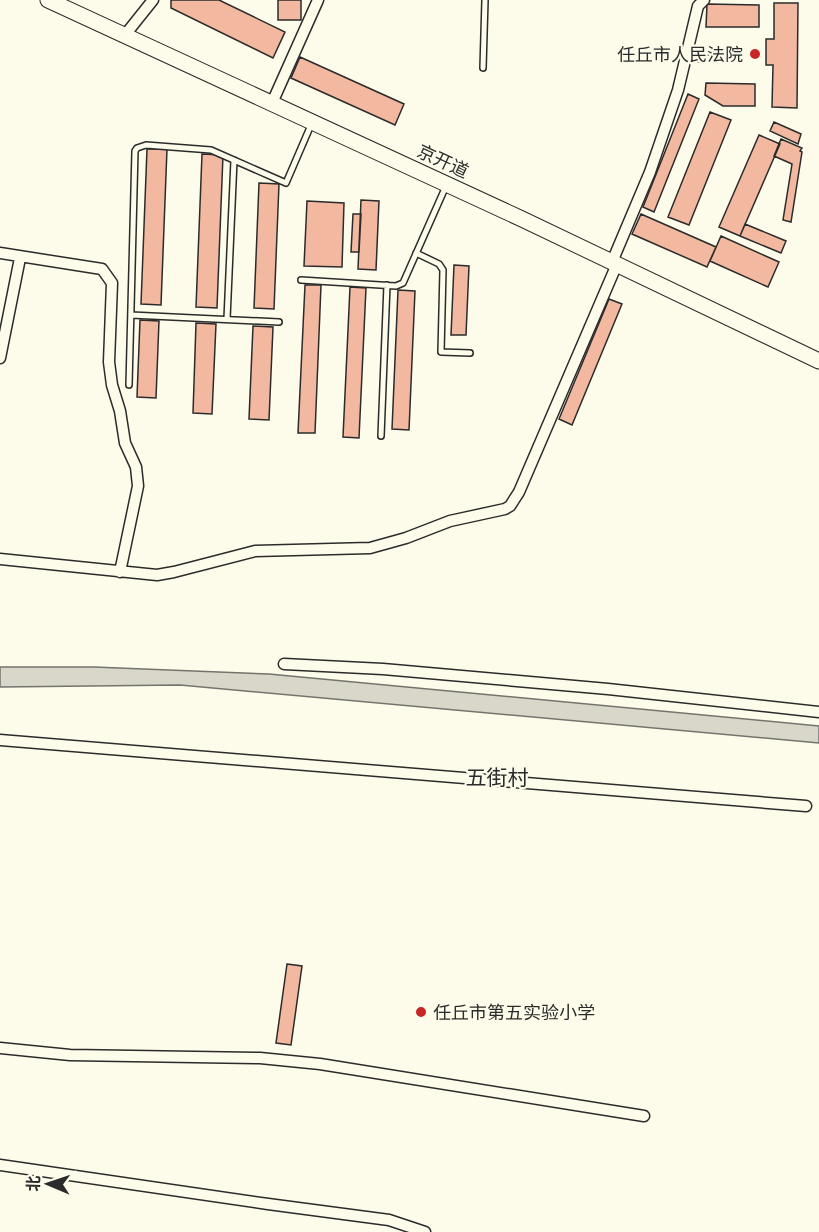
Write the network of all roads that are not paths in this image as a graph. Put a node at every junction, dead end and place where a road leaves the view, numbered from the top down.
1 (48, 0) edge
2 (153, 0) edge
3 (318, 0) edge
4 (485, 0) edge
5 (704, 0) edge
6 (125, 35) junction
7 (711, 58) dead end
8 (686, 59) junction
9 (483, 68) dead end
10 (272, 103) junction
11 (312, 122) junction
12 (234, 160) junction
13 (447, 184) junction
14 (0, 253) edge
15 (416, 253) junction
16 (20, 258) junction
17 (615, 263) junction
18 (301, 280) dead end
19 (387, 285) junction
20 (130, 315) junction
21 (227, 319) junction
22 (279, 321) dead end
23 (470, 353) dead end
24 (0, 358) edge
25 (819, 361) edge
26 (129, 385) dead end
27 (381, 436) dead end
28 (0, 559) edge
29 (120, 572) junction
30 (284, 664) dead end
31 (819, 712) edge
32 (0, 741) edge
33 (806, 806) dead end
34 (0, 1048) edge
35 (644, 1116) dead end
36 (0, 1165) edge
37 (425, 1232) edge

1 - 6 main road, 京开道
2 - 6 street
3 - 10 street
4 - 9 lane
5 - 8 street
6 - 10 main road, 京开道
7 - 8 lane
8 - 17 street
10 - 11 main road, 京开道
11 - 12 lane
11 - 13 main road, 京开道
12 - 20 lane
12 - 21 lane
13 - 15 lane
13 - 17 main road, 京开道
14 - 16 street
15 - 19 lane
15 - 23 lane
16 - 24 street
16 - 29 street
17 - 25 main road, 京开道
17 - 29 street
18 - 19 lane
19 - 27 lane
20 - 21 lane
20 - 26 lane
21 - 22 lane
28 - 29 street
30 - 31 street
32 - 33 street
34 - 35 street
36 - 37 street

